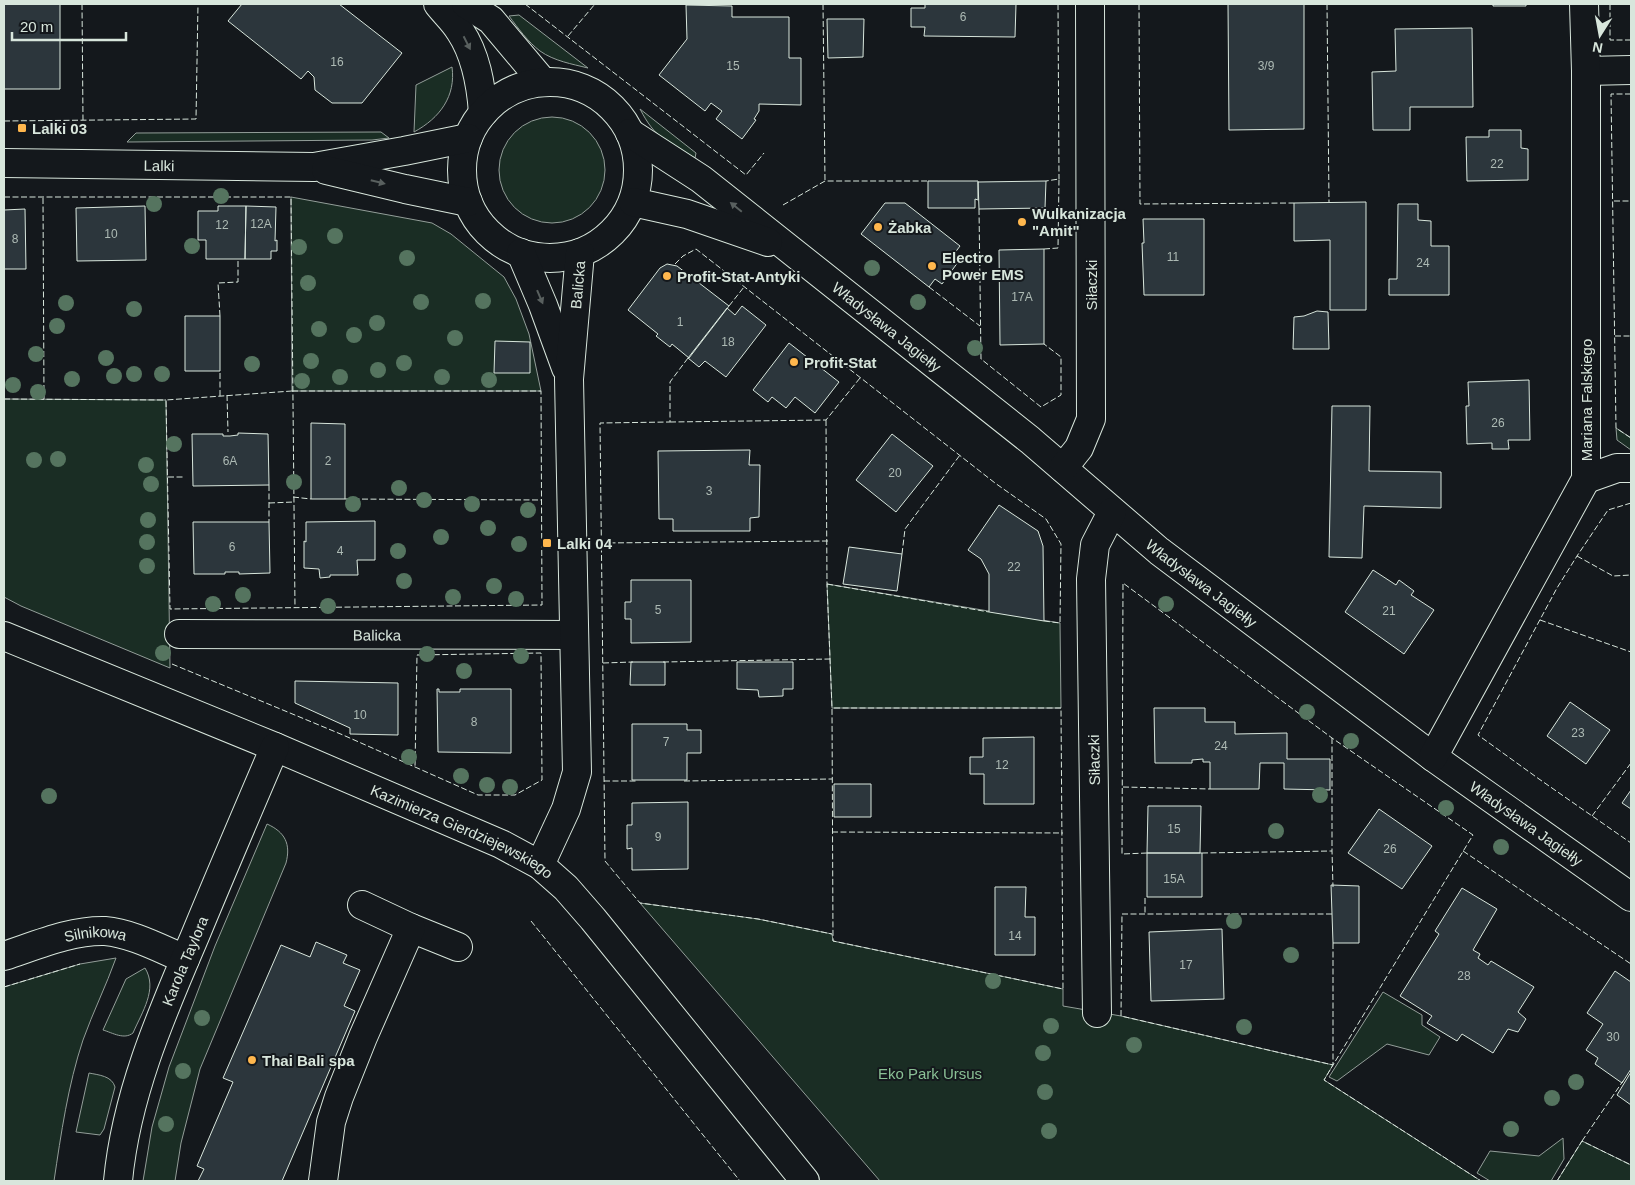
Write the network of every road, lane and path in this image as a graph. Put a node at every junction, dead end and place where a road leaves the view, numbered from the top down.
1 (438, 4) edge
2 (466, 4) edge
3 (1090, 4) edge
4 (1584, 4) edge
5 (1631, 70) edge
6 (1586, 72) junction
7 (544, 82) junction
8 (483, 113) junction
9 (630, 133) junction
10 (468, 138) junction
11 (4, 163) edge
12 (314, 167) junction
13 (468, 202) junction
14 (633, 202) junction
15 (787, 248) junction
16 (520, 253) junction
17 (580, 253) junction
18 (570, 378) junction
19 (1063, 468) junction
20 (1631, 468) edge
21 (1586, 479) junction
22 (1112, 512) junction
23 (179, 634) dead end
24 (574, 635) junction
25 (4, 636) edge
26 (275, 747) junction
27 (1433, 757) junction
28 (540, 865) junction
29 (1631, 897) edge
30 (362, 906) dead end
31 (412, 928) junction
32 (458, 947) dead end
33 (4, 956) edge
34 (185, 959) junction
35 (1097, 1013) dead end
36 (118, 1181) edge
37 (323, 1181) edge
38 (805, 1181) edge

1 -> 8 street
2 - 7 street
3 - 19 street, Siłaczki
4 - 6 street, Mariana Falskiego
5 - 6 street
6 - 21 street, Mariana Falskiego
7 - 8 street
7 - 9 street
8 - 10 street
9 - 14 street
15 -> 9 street, Władysława Jagiełły
10 - 12 street, Lalki
10 - 13 street
11 - 12 street, Lalki
12 -> 13 street, Lalki
13 - 16 street
14 - 15 street, Władysława Jagiełły
14 - 17 street
15 - 19 street, Władysława Jagiełły
16 - 17 street
16 -> 18 street, Balicka
17 - 18 street, Balicka
18 - 24 street, Balicka
19 - 22 street, Władysława Jagiełły
20 - 21 street
21 - 27 street, Mariana Falskiego
22 - 27 street, Władysława Jagiełły
22 - 35 street, Siłaczki
23 - 24 street, Balicka
24 - 28 street, Balicka
25 - 26 street, Kazimierza Gierdziejewskiego
26 - 28 street, Kazimierza Gierdziejewskiego
26 - 34 street, Karola Taylora
27 - 29 street, Władysława Jagiełły
28 - 38 street, Kazimierza Gierdziejewskiego
30 - 31 street
31 - 32 street
31 - 37 street
33 - 34 street, Silnikowa
34 - 36 street, Karola Taylora

